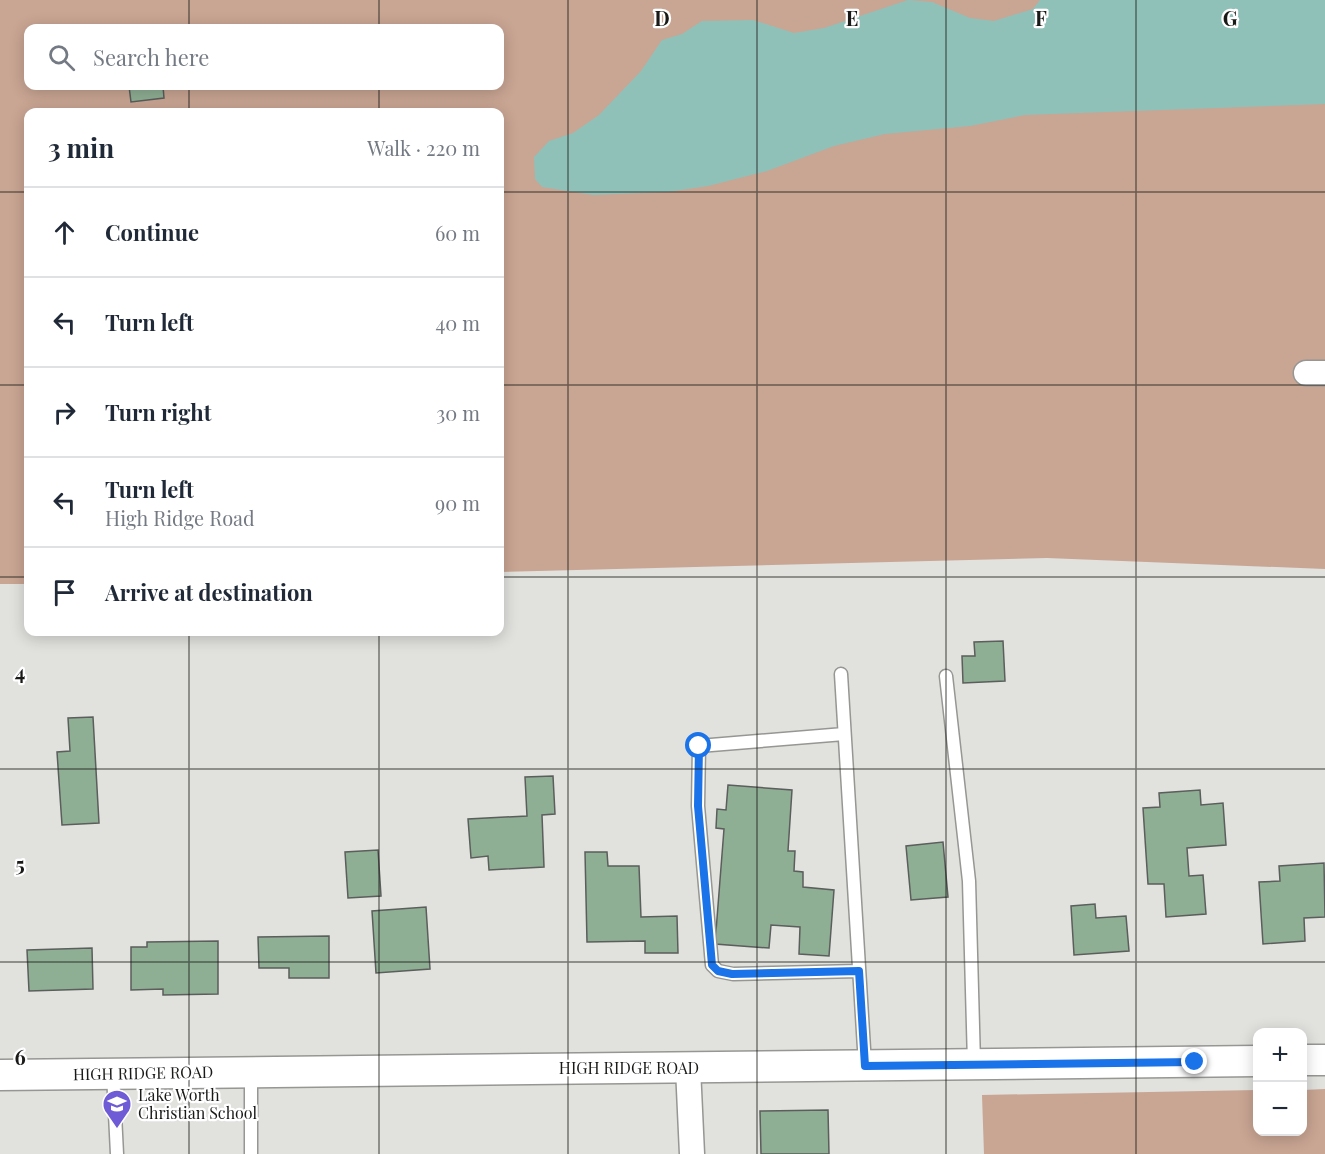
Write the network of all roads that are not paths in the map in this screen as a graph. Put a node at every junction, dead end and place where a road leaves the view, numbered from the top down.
1 (841, 674) dead end
2 (946, 676) dead end
3 (844, 734) junction
4 (859, 971) junction
5 (1307, 1060) edge
6 (1325, 1060) edge
7 (1253, 1061) edge
8 (974, 1065) junction
9 (865, 1066) junction
10 (688, 1068) junction
11 (250, 1071) junction
12 (113, 1074) junction
13 (0, 1075) edge
14 (117, 1154) edge
15 (251, 1154) edge
16 (692, 1154) edge

1 - 3 lane
2 - 8 lane
3 - 4 lane
3 - 4 lane
4 - 9 lane
5 - 6 street
7 - 8 street, HIGH RIDGE ROAD
8 - 9 street, HIGH RIDGE ROAD
9 - 10 street, HIGH RIDGE ROAD
10 - 11 street, HIGH RIDGE ROAD
10 - 16 street
11 - 12 street, HIGH RIDGE ROAD
11 - 15 lane
12 - 13 street, HIGH RIDGE ROAD
12 - 14 lane

